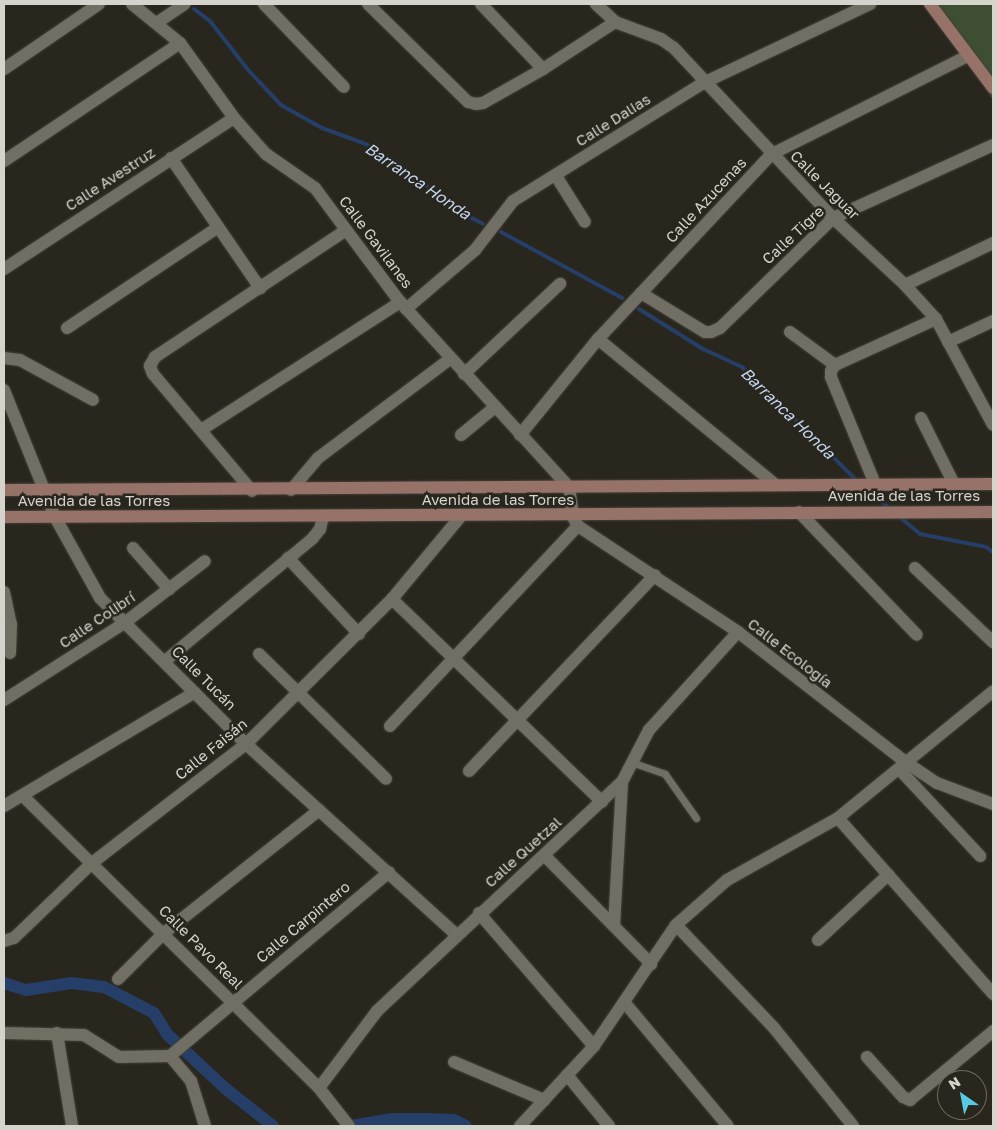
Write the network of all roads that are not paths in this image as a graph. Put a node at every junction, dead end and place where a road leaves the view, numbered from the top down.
1 (99, 4) edge
2 (132, 4) edge
3 (185, 4) edge
4 (264, 4) edge
5 (368, 4) edge
6 (481, 4) edge
7 (596, 4) edge
8 (870, 4) edge
9 (930, 4) edge
10 (158, 22) junction
11 (615, 22) junction
12 (180, 43) junction
13 (968, 56) junction
14 (4, 69) edge
15 (544, 69) junction
16 (704, 82) junction
17 (344, 87) dead end
18 (993, 88) edge
19 (234, 118) junction
20 (993, 145) edge
21 (772, 154) junction
22 (171, 158) junction
23 (4, 161) edge
24 (556, 176) junction
25 (833, 218) junction
26 (585, 222) dead end
27 (217, 228) junction
28 (346, 230) junction
29 (993, 243) edge
30 (4, 269) edge
31 (560, 284) dead end
32 (905, 285) junction
33 (260, 288) junction
34 (641, 293) junction
35 (403, 306) junction
36 (936, 319) junction
37 (993, 321) edge
38 (67, 328) dead end
39 (790, 332) dead end
40 (598, 339) junction
41 (948, 342) junction
42 (4, 358) edge
43 (450, 359) junction
44 (833, 368) junction
45 (464, 374) junction
46 (5, 394) edge
47 (93, 400) dead end
48 (495, 407) junction
49 (921, 418) dead end
50 (993, 426) edge
51 (201, 430) junction
52 (461, 435) dead end
53 (520, 435) junction
54 (875, 484) junction
55 (954, 484) junction
56 (993, 484) edge
57 (776, 485) junction
58 (569, 487) junction
59 (4, 490) edge
60 (46, 490) junction
61 (291, 490) junction
62 (252, 491) junction
63 (798, 512) junction
64 (993, 512) edge
65 (4, 517) edge
66 (55, 517) junction
67 (323, 517) junction
68 (460, 517) junction
69 (576, 521) junction
70 (133, 548) dead end
71 (288, 558) junction
72 (205, 562) dead end
73 (915, 568) dead end
74 (655, 575) junction
75 (169, 589) junction
76 (4, 592) edge
77 (392, 598) junction
78 (123, 624) junction
79 (738, 632) junction
80 (359, 634) junction
81 (918, 635) dead end
82 (993, 642) edge
83 (10, 653) dead end
84 (259, 654) dead end
85 (454, 660) junction
86 (166, 661) junction
87 (993, 691) edge
88 (195, 692) junction
89 (297, 692) junction
90 (4, 700) edge
91 (516, 720) junction
92 (390, 726) dead end
93 (246, 744) junction
94 (630, 762) junction
95 (903, 766) junction
96 (469, 771) dead end
97 (386, 779) dead end
98 (622, 782) junction
99 (24, 797) junction
100 (990, 799) edge
101 (602, 802) junction
102 (4, 806) edge
103 (319, 810) junction
104 (696, 818) dead end
105 (838, 818) junction
106 (544, 855) junction
107 (980, 856) dead end
108 (92, 863) junction
109 (389, 872) junction
110 (888, 875) junction
111 (479, 913) junction
112 (676, 925) junction
113 (614, 926) junction
114 (164, 932) junction
115 (456, 935) junction
116 (9, 940) edge
117 (818, 940) dead end
118 (651, 964) junction
119 (118, 979) dead end
120 (993, 994) edge
121 (232, 1001) junction
122 (625, 1003) junction
123 (993, 1030) edge
124 (4, 1033) edge
125 (57, 1033) junction
126 (594, 1046) junction
127 (170, 1056) junction
128 (867, 1057) dead end
129 (454, 1062) dead end
130 (567, 1074) junction
131 (319, 1088) junction
132 (544, 1100) junction
133 (72, 1126) edge
134 (205, 1126) edge
135 (349, 1126) edge
136 (520, 1126) edge
137 (609, 1126) edge
138 (728, 1126) edge
139 (853, 1126) edge

1 - 14 street
2 - 10 street, Calle Gavilanes
3 - 10 street
4 - 17 street
5 - 15 street
6 - 15 street
7 - 11 street, Calle Jaguar
8 - 16 street, Calle Dalias
9 - 13 main road
10 - 12 street, Calle Gavilanes
11 - 15 street
11 - 16 street, Calle Jaguar
12 - 19 street, Calle Gavilanes
12 - 23 street
13 - 18 main road
13 - 21 street, Calle Azucenas
16 - 21 street, Calle Jaguar
16 - 24 street, Calle Dalias
19 - 22 street, Calle Avestruz
19 - 28 street, Calle Gavilanes
20 - 25 street, Calle Tigre
21 - 25 street, Calle Jaguar
21 - 34 street, Calle Azucenas
22 - 27 street
22 - 30 street, Calle Avestruz
24 - 26 street
24 - 35 street, Calle Dalias
25 - 32 street, Calle Jaguar
25 - 34 street, Calle Tigre
27 - 33 street
27 - 38 street
28 - 33 street
28 - 35 street, Calle Gavilanes
29 - 32 street
31 - 45 street
32 - 36 street, Calle Jaguar
33 - 51 street
34 - 40 street, Calle Azucenas
35 - 43 street, Calle Gavilanes
35 - 51 street, Calle Dalias
36 - 41 street, Calle Jaguar
36 - 44 street
37 - 41 street
39 - 44 street
40 - 53 street, Calle Azucenas
40 - 57 street
41 - 50 street, Calle Jaguar
42 - 47 street
43 - 45 street, Calle Gavilanes
43 - 61 street
44 - 54 street
45 - 48 street, Calle Gavilanes
46 - 60 street, Calle Tucán
48 - 52 street
48 - 53 street, Calle Gavilanes
49 - 55 street
51 - 62 street
53 - 58 street, Calle Gavilanes
54 - 55 main road, Avenida de las Torres
54 - 57 main road, Avenida de las Torres
55 - 56 main road, Avenida de las Torres
57 - 58 main road, Avenida de las Torres
58 - 61 main road, Avenida de las Torres
58 - 69 street
59 - 60 main road, Avenida de las Torres
60 - 62 main road, Avenida de las Torres
60 - 66 street, Calle Tucán
61 - 62 main road, Avenida de las Torres
63 - 64 main road, Avenida de las Torres
63 - 69 main road, Avenida de las Torres
63 - 81 street
65 - 66 main road, Avenida de las Torres
66 - 67 main road, Avenida de las Torres
66 - 78 street, Calle Tucán
67 - 68 main road, Avenida de las Torres
67 - 71 street
68 - 69 main road, Avenida de las Torres
68 - 77 street, Calle Faisán
69 - 74 street, Calle Ecología
69 - 85 street
70 - 75 street
71 - 80 street
71 - 86 street
72 - 75 street, Calle Colibrí
73 - 82 street
74 - 79 street, Calle Ecología
74 - 91 street
75 - 78 street, Calle Colibrí
76 - 83 street
77 - 80 street, Calle Faisán
77 - 85 street
78 - 86 street, Calle Tucán
78 - 90 street, Calle Colibrí
79 - 94 street, Calle Quetzal
79 - 95 street, Calle Ecología
80 - 89 street, Calle Faisán
84 - 89 street
85 - 91 street
85 - 92 street
86 - 88 street, Calle Tucán
87 - 95 street
88 - 93 street, Calle Tucán
88 - 99 street
89 - 93 street, Calle Faisán
89 - 97 street
91 - 96 street
91 - 101 street
93 - 103 street, Calle Tucán
93 - 108 street, Calle Faisán
94 - 98 street, Calle Quetzal
94 - 104 lane
95 - 100 street, Calle Ecología
95 - 105 street
95 - 107 street
98 - 101 street, Calle Quetzal
98 - 113 street
99 - 102 street
99 - 108 street, Calle Pavo Real
101 - 106 street, Calle Quetzal
103 - 109 street, Calle Tucán
103 - 114 street
105 - 110 street
105 - 112 street
106 - 111 street, Calle Quetzal
106 - 113 street
108 - 114 street, Calle Pavo Real
108 - 116 street, Calle Faisán
109 - 115 street, Calle Tucán
109 - 121 street, Calle Carpintero
110 - 117 street
110 - 120 street
111 - 115 street, Calle Quetzal
111 - 126 street
112 - 118 street
112 - 139 street
113 - 118 street
114 - 119 street
114 - 121 street, Calle Pavo Real
115 - 131 street, Calle Quetzal
118 - 122 street
121 - 127 street, Calle Carpintero
121 - 131 street, Calle Pavo Real
122 - 126 street
122 - 138 street
123 - 128 street
124 - 125 street
125 - 127 street
125 - 133 street
126 - 130 street
127 - 134 street
129 - 132 street
130 - 132 street
130 - 137 street
131 - 135 street, Calle Pavo Real
132 - 136 street

